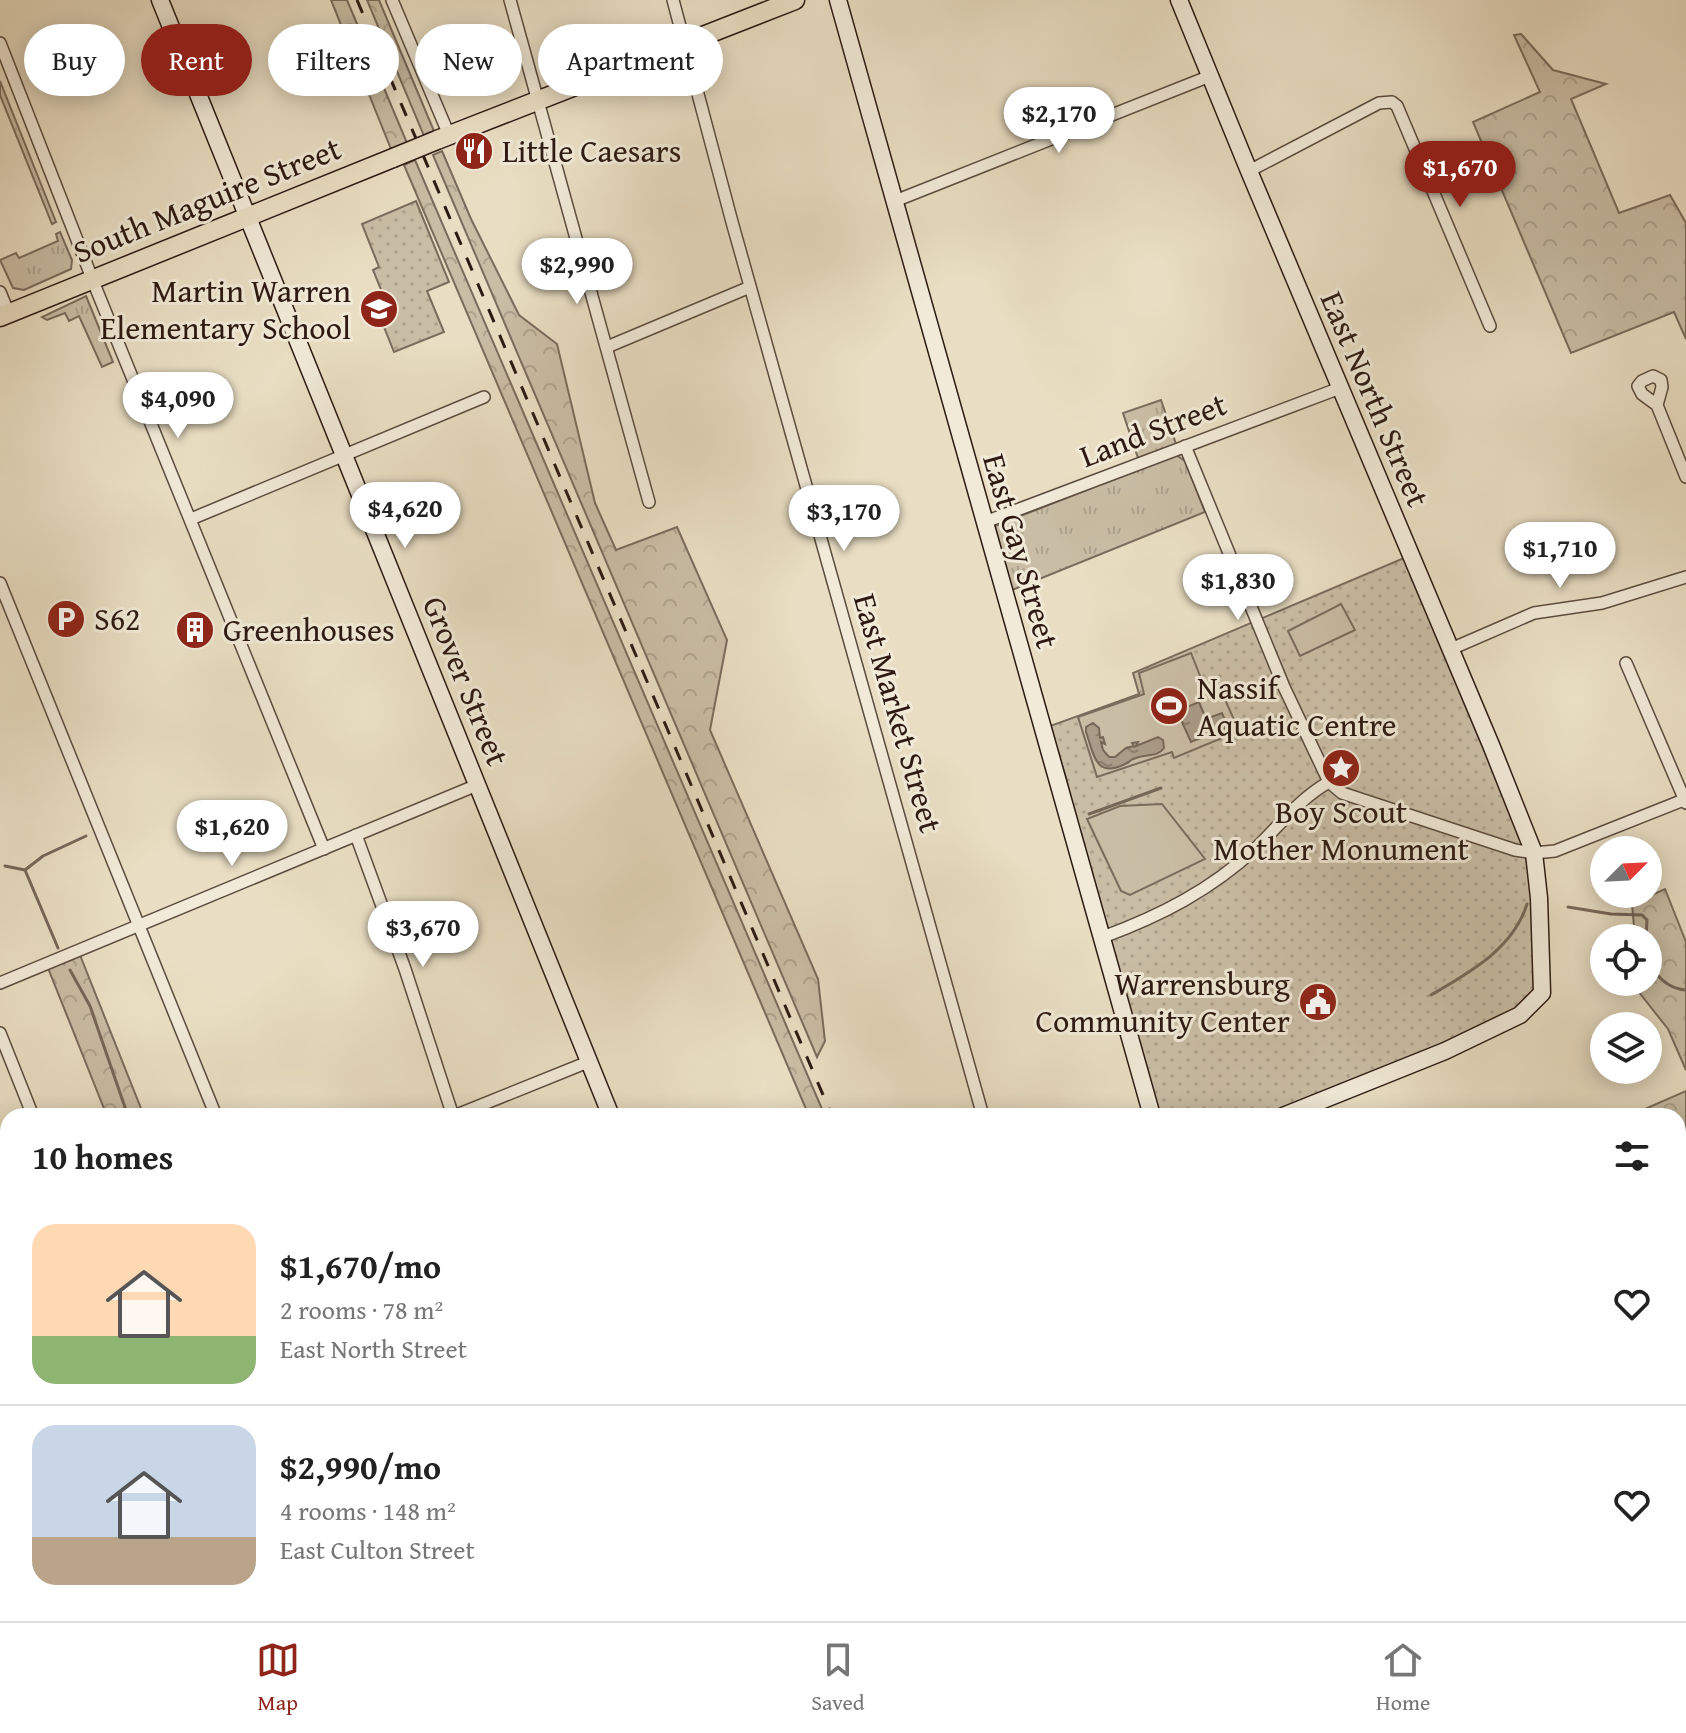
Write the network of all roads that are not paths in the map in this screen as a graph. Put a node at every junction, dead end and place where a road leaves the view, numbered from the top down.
1 (160, 0) edge
2 (392, 0) edge
3 (510, 0) edge
4 (673, 0) edge
5 (795, 0) edge
6 (838, 0) edge
7 (1179, 0) edge
8 (680, 24) edge
9 (723, 29) edge
10 (0, 43) edge
11 (1210, 76) junction
12 (551, 96) edge
13 (699, 96) edge
14 (538, 101) junction
15 (443, 137) junction
16 (1249, 171) junction
17 (895, 201) junction
18 (248, 218) junction
19 (92, 279) junction
20 (750, 287) junction
21 (0, 292) edge
22 (4, 316) edge
23 (1490, 326) dead end
24 (607, 347) junction
25 (1340, 388) junction
26 (484, 397) dead end
27 (1657, 405) dead end
28 (1185, 446) junction
29 (346, 455) junction
30 (1686, 477) edge
31 (649, 502) dead end
32 (191, 519) junction
33 (985, 522) junction
34 (1686, 577) edge
35 (0, 583) edge
36 (1451, 649) junction
37 (1626, 663) dead end
38 (1329, 782) junction
39 (477, 785) junction
40 (1685, 800) edge
41 (356, 835) junction
42 (324, 849) junction
43 (1534, 853) junction
44 (139, 926) junction
45 (1103, 937) junction
46 (0, 983) edge
47 (0, 1033) edge
48 (588, 1062) junction
49 (30, 1108) edge
50 (213, 1108) edge
51 (451, 1108) edge
52 (474, 1108) edge
53 (608, 1108) edge
54 (981, 1108) edge
55 (1150, 1108) edge
56 (1303, 1108) edge

1 - 18 street, Grover Street
2 - 15 street
3 - 14 street
4 - 8 street, East Market Street
5 - 9 main road, South Maguire Street
6 - 17 street, East Gay Street
7 - 11 street, East North Street
10 - 19 street
11 - 16 street, East North Street
11 - 17 street
12 - 14 main road, South Maguire Street
13 - 20 street, East Market Street
14 - 15 main road, South Maguire Street
14 - 24 street
15 - 18 main road, South Maguire Street, bridge
16 - 23 street
16 - 25 street, East North Street
17 - 33 street, East Gay Street
18 - 19 main road, South Maguire Street
18 - 29 street, Grover Street
19 - 22 main road, South Maguire Street
19 - 32 street
20 - 24 street
20 - 54 street, East Market Street
21 - 22 street
24 - 31 street
25 - 28 street, Land Street
25 - 36 street, East North Street
26 - 29 street
27 - 30 street
28 - 33 street, Land Street
28 - 38 street
29 - 32 street
29 - 39 street, Grover Street
32 - 42 street
33 - 45 street, East Gay Street
34 - 36 street
35 - 44 street
36 - 43 street, East North Street
37 - 40 street
38 - 43 street
38 - 45 street
39 - 41 street
39 - 48 street, Grover Street
40 - 43 street
41 - 42 street
41 - 51 street
42 - 44 street
43 - 56 street, East North Street
44 - 46 street
44 - 50 street
45 - 55 street, East Gay Street
47 - 49 street
48 - 52 street
48 - 53 street, Grover Street

